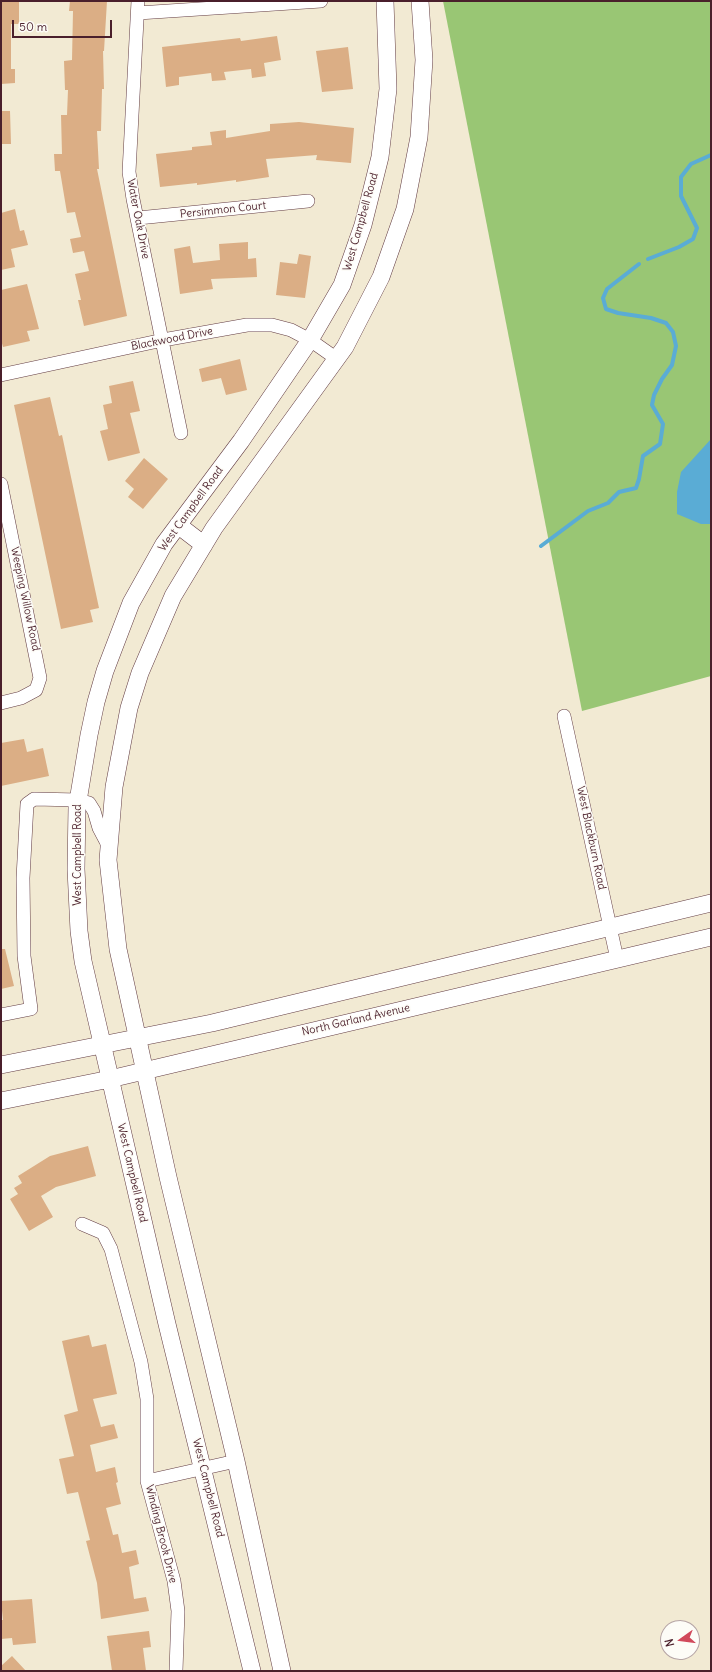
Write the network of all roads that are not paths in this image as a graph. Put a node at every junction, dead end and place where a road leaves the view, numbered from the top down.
1 (321, 1) edge
2 (385, 1) edge
3 (420, 1) edge
4 (138, 7) edge
5 (308, 201) dead end
6 (138, 218) junction
7 (163, 340) junction
8 (310, 340) junction
9 (337, 359) junction
10 (1, 375) edge
11 (181, 434) dead end
12 (1, 484) edge
13 (178, 525) junction
14 (204, 545) junction
15 (1, 704) edge
16 (564, 716) dead end
17 (78, 800) junction
18 (109, 847) junction
19 (711, 903) edge
20 (610, 926) junction
21 (711, 937) edge
22 (617, 960) junction
23 (1, 1015) edge
24 (136, 1038) junction
25 (103, 1045) junction
26 (1, 1065) edge
27 (144, 1072) junction
28 (110, 1080) junction
29 (1, 1101) edge
30 (82, 1224) dead end
31 (236, 1461) junction
32 (204, 1469) junction
33 (147, 1481) junction
34 (176, 1671) edge
35 (252, 1671) edge
36 (282, 1671) edge

1 - 4 street
2 - 8 main road, West Campbell Road
3 - 9 main road
4 - 6 street, Water Oak Drive
5 - 6 street, Persimmon Court
6 - 7 street, Water Oak Drive
7 - 8 street, Blackwood Drive
7 - 10 street, Blackwood Drive
7 - 11 street, Water Oak Drive
8 - 9 street, Blackwood Drive
8 - 13 main road, West Campbell Road
9 - 14 main road
12 - 15 street, Weeping Willow Road
13 - 14 main road
13 - 17 main road, West Campbell Road
14 - 18 main road
16 - 20 street, West Blackburn Road
17 - 18 street
17 - 23 street
17 - 25 main road, West Campbell Road
18 - 24 main road
19 - 20 main road
20 - 22 street, West Blackburn Road
20 - 24 main road
21 - 22 main road, North Garland Avenue
22 - 27 main road, North Garland Avenue
24 - 25 main road
24 - 27 main road
25 - 26 main road
25 - 28 main road, West Campbell Road
27 - 28 main road, North Garland Avenue
27 - 31 main road
28 - 29 main road, North Garland Avenue
28 - 32 main road, West Campbell Road
30 - 33 street, Winding Brook Drive
31 - 32 street
31 - 36 main road
32 - 33 street
32 - 35 main road, West Campbell Road
33 - 34 street, Winding Brook Drive

